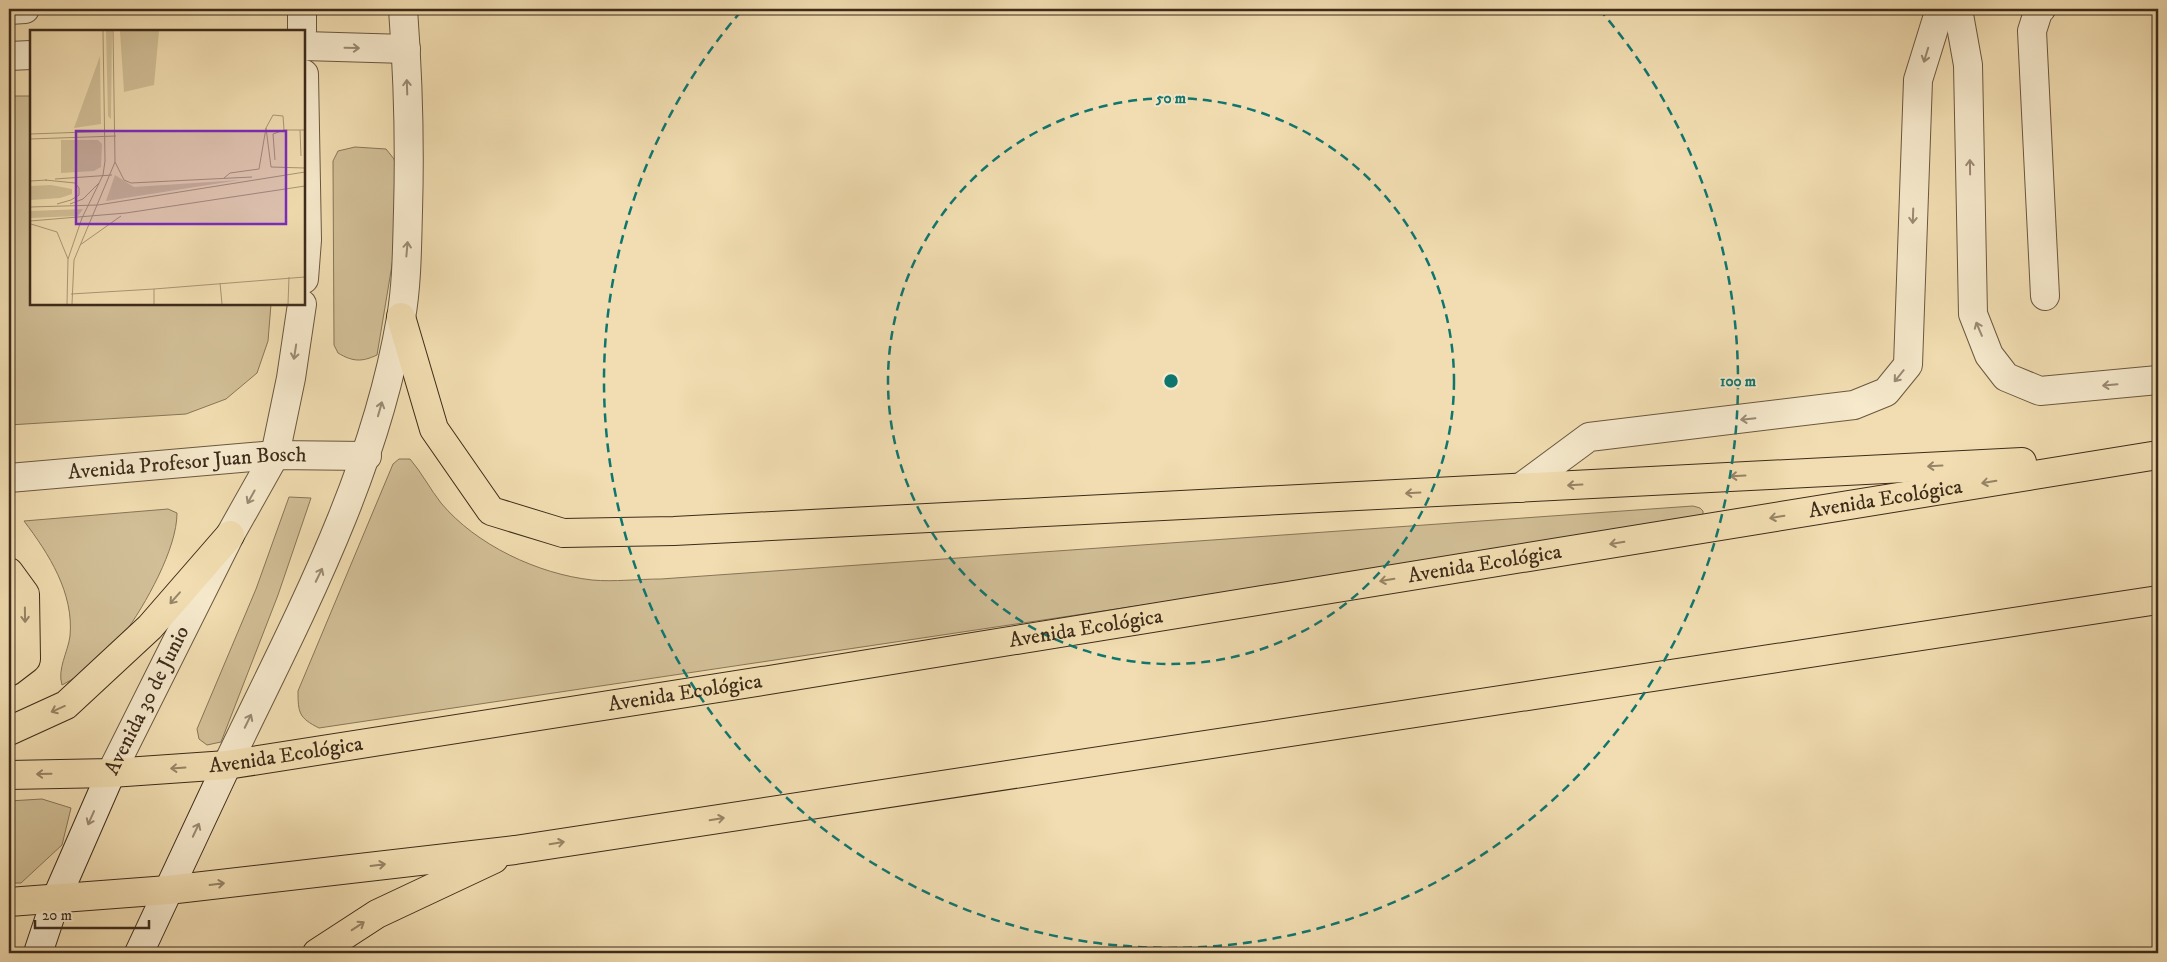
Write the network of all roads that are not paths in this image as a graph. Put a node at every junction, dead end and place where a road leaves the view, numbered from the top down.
1 (25, 9) edge
2 (302, 9) edge
3 (403, 9) edge
4 (1940, 9) edge
5 (1958, 9) edge
6 (2041, 9) edge
7 (9, 10) edge
8 (302, 30) edge
9 (305, 46) edge
10 (406, 49) junction
11 (30, 55) edge
12 (9, 56) edge
13 (305, 129) edge
14 (305, 266) edge
15 (2045, 296) dead end
16 (302, 305) edge
17 (401, 317) junction
18 (2158, 380) edge
19 (275, 455) junction
20 (2158, 455) edge
21 (367, 456) junction
22 (9, 478) edge
23 (1520, 488) junction
24 (230, 535) junction
25 (9, 572) edge
26 (2158, 600) edge
27 (9, 672) edge
28 (9, 731) edge
29 (227, 765) junction
30 (111, 773) junction
31 (9, 775) edge
32 (515, 850) junction
33 (168, 890) junction
34 (56, 899) junction
35 (9, 902) edge
36 (38, 953) edge
37 (139, 953) edge
38 (317, 953) edge

1 - 7 street
2 - 8 street
3 - 10 street
4 -> 23 street
18 -> 5 street
6 - 15 street
9 -> 10 street
17 -> 10 street
11 - 12 street
13 - 14 street
16 -> 19 street, Avenida 30 de Junio
21 -> 17 street
23 -> 17 main road
19 - 21 street, Avenida Profesor Juan Bosch
19 - 22 street, Avenida Profesor Juan Bosch
19 -> 24 street, Avenida 30 de Junio
20 -> 23 main road
20 -> 29 main road, Avenida Ecológica
29 -> 21 street
24 -> 28 main road
24 - 30 street, Avenida 30 de Junio
25 -> 27 main road
32 -> 26 main road
29 -> 30 main road, Avenida Ecológica
33 -> 29 street
30 -> 31 main road, Avenida Ecológica
30 -> 34 street, Avenida 30 de Junio
33 -> 32 main road
38 -> 32 main road
33 - 34 main road
33 - 37 street
34 - 35 main road
34 - 36 street, Avenida 30 de Junio

